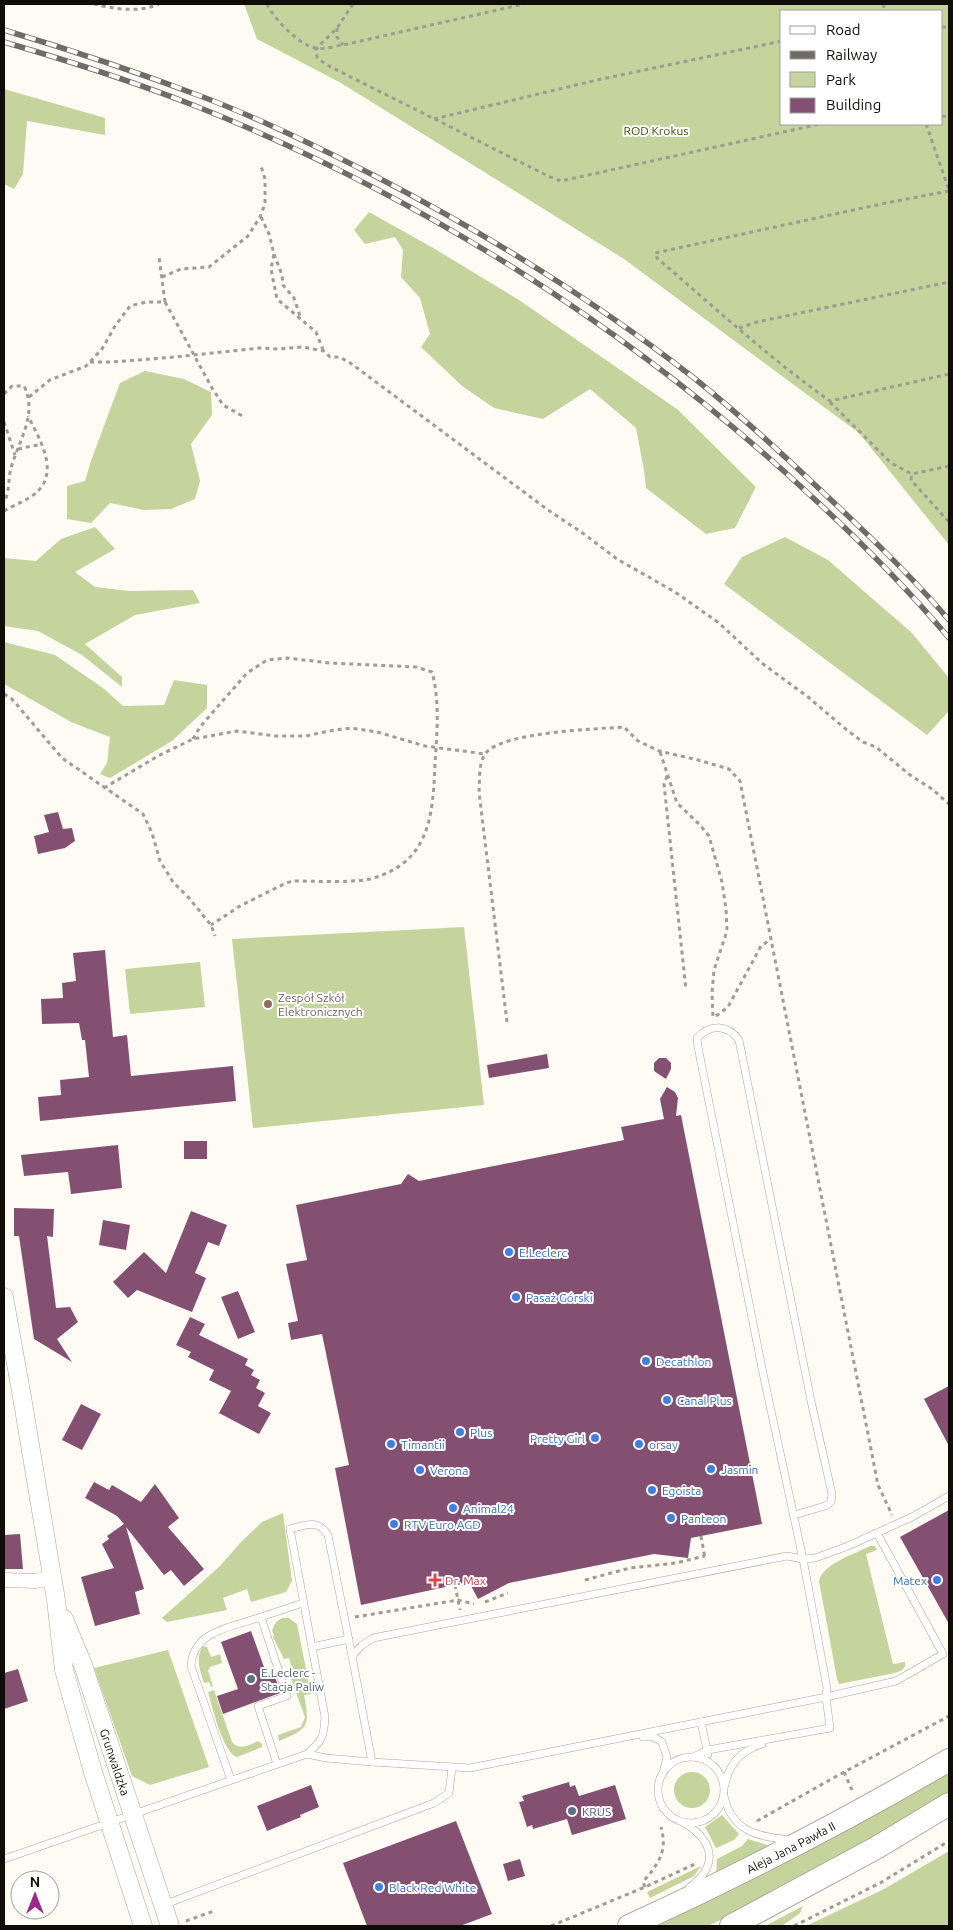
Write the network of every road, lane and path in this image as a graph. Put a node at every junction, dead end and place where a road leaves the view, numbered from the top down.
1 (94, 4) edge
2 (159, 4) edge
3 (267, 4) edge
4 (353, 4) edge
5 (524, 4) edge
6 (337, 28) junction
7 (780, 41) edge
8 (344, 45) junction
9 (316, 49) junction
10 (434, 120) junction
11 (815, 125) edge
12 (926, 125) edge
13 (261, 166) dead end
14 (949, 190) edge
15 (260, 217) junction
16 (274, 254) junction
17 (159, 257) dead end
18 (162, 276) junction
19 (949, 282) edge
20 (165, 302) junction
21 (300, 318) junction
22 (739, 328) junction
23 (324, 351) junction
24 (192, 354) junction
25 (90, 362) junction
26 (949, 374) edge
27 (4, 394) edge
28 (30, 397) junction
29 (830, 401) junction
30 (28, 416) junction
31 (244, 417) dead end
32 (4, 422) edge
33 (42, 444) junction
34 (18, 449) junction
35 (16, 456) junction
36 (949, 466) edge
37 (912, 474) junction
38 (4, 502) edge
39 (4, 511) edge
40 (949, 522) edge
41 (4, 694) edge
42 (193, 739) junction
43 (436, 746) junction
44 (659, 751) junction
45 (485, 754) junction
46 (667, 775) junction
47 (104, 788) junction
48 (949, 804) edge
49 (211, 925) junction
50 (215, 936) dead end
51 (771, 939) junction
52 (686, 990) dead end
53 (713, 1017) junction
54 (507, 1022) dead end
55 (714, 1028) junction
56 (4, 1297) edge
57 (949, 1496) edge
58 (794, 1515) junction
59 (897, 1525) junction
60 (877, 1533) junction
61 (701, 1536) dead end
62 (705, 1556) junction
63 (803, 1559) junction
64 (708, 1571) junction
65 (52, 1578) junction
66 (4, 1580) edge
67 (585, 1580) dead end
68 (455, 1585) dead end
69 (508, 1593) dead end
70 (56, 1600) junction
71 (458, 1600) junction
72 (303, 1603) junction
73 (261, 1618) junction
74 (345, 1620) junction
75 (462, 1620) junction
76 (349, 1639) junction
77 (312, 1647) junction
78 (352, 1656) junction
79 (826, 1697) junction
80 (949, 1716) edge
81 (701, 1722) junction
82 (630, 1736) junction
83 (783, 1737) junction
84 (708, 1750) junction
85 (307, 1754) junction
86 (693, 1757) junction
87 (949, 1760) edge
88 (372, 1762) junction
89 (708, 1762) junction
90 (277, 1764) junction
91 (452, 1768) junction
92 (664, 1770) junction
93 (844, 1772) junction
94 (231, 1780) junction
95 (724, 1788) junction
96 (852, 1790) dead end
97 (724, 1796) junction
98 (949, 1804) edge
99 (132, 1815) junction
100 (110, 1822) junction
101 (684, 1823) junction
102 (755, 1823) dead end
103 (661, 1827) dead end
104 (949, 1841) edge
105 (802, 1842) junction
106 (4, 1859) edge
107 (702, 1860) dead end
108 (645, 1887) junction
109 (163, 1905) junction
110 (214, 1911) dead end
111 (638, 1922) edge
112 (177, 1924) edge
113 (144, 1926) edge
114 (551, 1926) edge
115 (731, 1926) edge
116 (794, 1926) edge

1 - 2 path
3 - 9 path
4 - 6 path
5 - 8 path
6 - 8 path
6 - 9 path
7 - 10 path
8 - 9 path
9 - 10 path
10 - 11 path
12 - 14 path
13 - 15 path
14 - 22 path
15 - 16 path
15 - 18 path
16 - 21 path
16 - 21 path
17 - 18 path
18 - 20 path
19 - 22 path
20 - 24 path
20 - 25 path
21 - 23 path
22 - 29 path
23 - 24 path
23 - 48 path
24 - 25 path
24 - 31 path
25 - 28 path
26 - 29 path
27 - 28 path
28 - 30 path
29 - 37 path
30 - 33 path
30 - 34 path
32 - 35 path
33 - 34 path
33 - 39 path
34 - 35 path
35 - 38 path
36 - 37 path
37 - 40 path
41 - 47 path
42 - 43 path
42 - 43 path
42 - 47 path
43 - 45 path
43 - 49 path
44 - 45 path
44 - 46 path
44 - 51 path
45 - 54 path
46 - 52 path
46 - 53 path
47 - 49 path
49 - 50 path
51 - 53 path
51 - 59 path
53 - 55 path
55 - 58 lane
55 - 58 lane
56 - 65 street, Grunwaldzka
57 - 59 lane
58 - 63 lane
59 - 60 lane
60 - 63 lane
60 - 79 lane
61 - 62 path
62 - 64 path
62 - 67 path
63 - 64 lane
63 - 79 lane
64 - 75 lane
65 - 66 street
65 - 70 street, Grunwaldzka
68 - 71 path
69 - 71 path
70 - 99 street, Grunwaldzka
70 - 100 street, Grunwaldzka
71 - 74 path
71 - 75 path
72 - 73 lane
72 - 74 lane
72 - 77 lane
73 - 90 lane
73 - 94 lane
74 - 76 lane
75 - 78 lane
76 - 77 lane
76 - 78 lane
77 - 85 lane
78 - 88 lane
79 - 81 lane
79 - 83 lane
80 - 93 path
81 - 82 lane
81 - 84 lane
82 - 91 lane
82 - 92 lane
83 - 84 lane
83 - 95 lane
84 - 86 lane
84 - 89 lane
85 - 88 lane
85 - 90 lane
86 - 89 lane
86 - 92 lane
87 - 105 main road, Aleja Jana Pawła II
88 - 91 lane
89 - 95 lane
90 - 94 lane
91 - 109 lane
92 - 101 lane
93 - 96 path
93 - 102 path
94 - 99 lane
95 - 97 lane
97 - 101 lane
97 - 105 lane
98 - 115 main road
99 - 100 lane
99 - 109 street, Grunwaldzka
100 - 106 lane
100 - 113 street, Grunwaldzka
101 - 111 lane
103 - 108 path
104 - 116 path
105 - 111 main road, Aleja Jana Pawła II
107 - 108 path
108 - 114 path
109 - 112 street, Grunwaldzka
110 - 112 path

